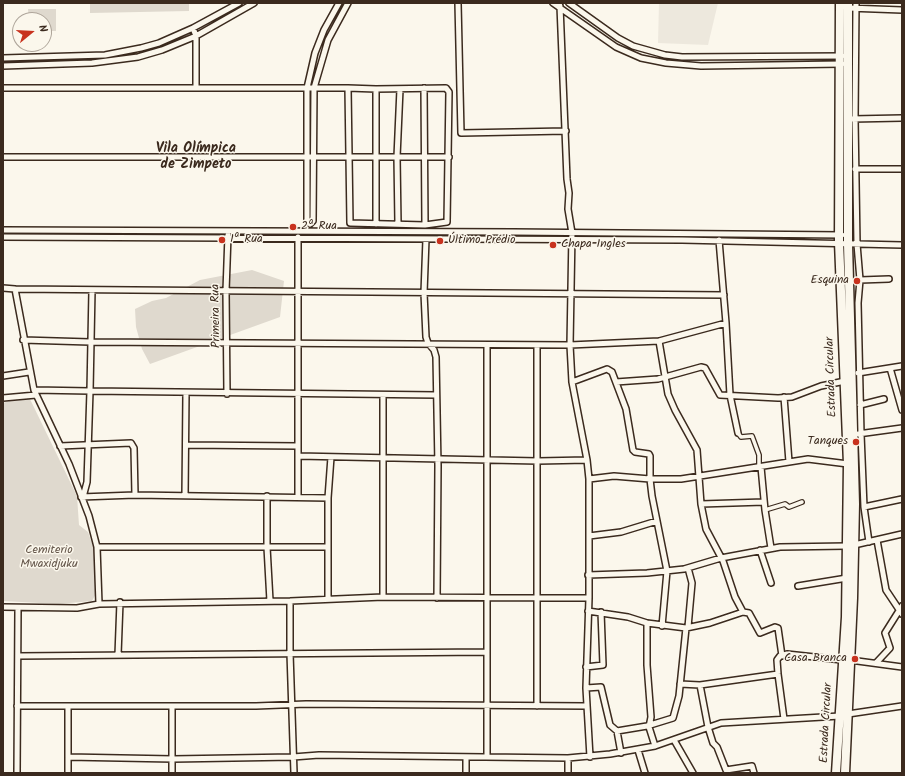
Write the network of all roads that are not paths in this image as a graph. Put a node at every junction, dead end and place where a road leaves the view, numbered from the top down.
1 (239, 3) edge
2 (254, 3) edge
3 (340, 3) edge
4 (348, 3) edge
5 (458, 3) edge
6 (554, 3) edge
7 (570, 3) edge
8 (840, 3) edge
9 (560, 6) junction
10 (852, 6) edge
11 (902, 10) edge
12 (193, 28) junction
13 (196, 36) junction
14 (3, 58) edge
15 (843, 60) junction
16 (3, 66) edge
17 (3, 88) edge
18 (196, 88) junction
19 (307, 88) junction
20 (314, 88) junction
21 (348, 88) junction
22 (424, 88) junction
23 (376, 89) junction
24 (400, 89) junction
25 (902, 118) edge
26 (851, 119) junction
27 (566, 131) junction
28 (306, 156) junction
29 (3, 157) edge
30 (313, 157) junction
31 (348, 157) junction
32 (376, 157) junction
33 (397, 157) junction
34 (425, 157) junction
35 (449, 157) junction
36 (852, 169) junction
37 (902, 169) edge
38 (376, 224) junction
39 (398, 224) junction
40 (425, 225) junction
41 (3, 230) edge
42 (228, 231) junction
43 (572, 233) junction
44 (3, 237) edge
45 (228, 237) junction
46 (298, 237) junction
47 (426, 239) junction
48 (839, 239) junction
49 (572, 240) junction
50 (719, 240) junction
51 (848, 240) junction
52 (857, 244) junction
53 (902, 245) edge
54 (888, 279) dead end
55 (860, 280) junction
56 (3, 288) edge
57 (15, 289) junction
58 (92, 290) junction
59 (226, 291) junction
60 (299, 292) junction
61 (424, 293) junction
62 (572, 294) junction
63 (724, 295) junction
64 (726, 323) junction
65 (23, 340) junction
66 (659, 341) junction
67 (90, 342) junction
68 (227, 342) junction
69 (299, 342) junction
70 (428, 343) junction
71 (487, 345) junction
72 (537, 345) junction
73 (570, 345) junction
74 (902, 366) edge
75 (890, 368) junction
76 (30, 372) junction
77 (860, 373) junction
78 (851, 374) junction
79 (3, 376) edge
80 (664, 378) junction
81 (845, 381) junction
82 (572, 382) junction
83 (616, 382) junction
84 (90, 391) junction
85 (35, 392) junction
86 (186, 393) junction
87 (299, 393) junction
88 (227, 394) junction
89 (383, 395) junction
90 (436, 395) junction
91 (730, 395) junction
92 (3, 398) edge
93 (784, 398) junction
94 (884, 400) dead end
95 (860, 404) junction
96 (902, 410) edge
97 (902, 428) edge
98 (738, 433) joint
99 (857, 434) junction
100 (89, 444) junction
101 (186, 445) junction
102 (60, 446) junction
103 (298, 446) junction
104 (298, 456) junction
105 (331, 457) junction
106 (383, 457) junction
107 (438, 460) junction
108 (488, 460) junction
109 (587, 460) junction
110 (538, 461) junction
111 (789, 462) junction
112 (848, 464) junction
113 (760, 467) junction
114 (701, 476) junction
115 (589, 479) junction
116 (650, 479) junction
117 (135, 495) junction
118 (185, 496) junction
119 (267, 496) junction
120 (298, 496) junction
121 (82, 497) junction
122 (328, 498) junction
123 (902, 499) edge
124 (764, 502) junction
125 (802, 502) dead end
126 (702, 504) junction
127 (864, 507) junction
128 (765, 510) junction
129 (656, 521) junction
130 (902, 534) edge
131 (589, 536) junction
132 (877, 540) junction
133 (869, 542) junction
134 (851, 545) junction
135 (97, 547) junction
136 (267, 547) junction
137 (328, 547) junction
138 (771, 548) junction
139 (760, 550) junction
140 (722, 558) junction
141 (688, 568) junction
142 (667, 571) junction
143 (588, 575) junction
144 (847, 578) junction
145 (771, 582) dead end
146 (798, 586) dead end
147 (537, 597) junction
148 (383, 598) junction
149 (436, 598) junction
150 (589, 598) junction
151 (328, 599) junction
152 (487, 599) junction
153 (270, 601) junction
154 (290, 601) junction
155 (120, 602) junction
156 (99, 604) junction
157 (3, 607) edge
158 (18, 609) junction
159 (901, 610) edge
160 (588, 611) junction
161 (601, 612) junction
162 (743, 612) junction
163 (647, 623) junction
164 (662, 626) junction
165 (687, 628) junction
166 (488, 652) junction
167 (290, 653) junction
168 (118, 655) junction
169 (18, 656) junction
170 (782, 656) junction
171 (846, 660) junction
172 (876, 663) junction
173 (586, 667) junction
174 (902, 667) edge
175 (778, 674) junction
176 (680, 684) junction
177 (700, 685) junction
178 (586, 688) junction
179 (486, 704) junction
180 (291, 705) junction
181 (17, 706) junction
182 (68, 706) junction
183 (172, 706) junction
184 (537, 706) junction
185 (586, 706) junction
186 (902, 706) edge
187 (844, 715) junction
188 (784, 719) junction
189 (649, 724) junction
190 (708, 727) junction
191 (617, 730) junction
192 (674, 740) junction
193 (655, 746) junction
194 (638, 750) junction
195 (621, 753) junction
196 (68, 757) junction
197 (293, 757) junction
198 (466, 757) junction
199 (487, 757) junction
200 (590, 757) junction
201 (568, 758) junction
202 (173, 759) junction
203 (17, 773) edge
204 (68, 773) edge
205 (172, 773) edge
206 (294, 773) edge
207 (466, 773) edge
208 (568, 773) edge
209 (645, 773) edge
210 (694, 773) edge
211 (754, 773) edge
212 (836, 773) edge
213 (846, 773) edge

1 - 12 street
2 - 13 street
3 - 19 street
4 - 20 street
5 - 27 street
6 - 9 street
7 - 15 street
8 - 15 main road, Estrada Circular
9 - 15 street
9 - 27 street
10 - 11 street
10 - 15 main road
10 - 26 street
12 - 13 street
12 - 14 street
13 - 16 street
13 - 18 street
15 - 26 main road
15 - 48 main road, Estrada Circular
17 - 18 street
18 - 19 street
19 - 20 street
19 - 28 street
20 - 21 street
20 - 30 street
21 - 23 street
21 - 31 street
22 - 24 street
22 - 34 street
22 - 35 street
23 - 24 street
23 - 32 street
24 - 33 street
25 - 26 street
26 - 36 main road
27 - 43 street
28 - 29 street
28 - 30 street
28 - 30 street
30 - 31 street
31 - 32 street
31 - 38 street
32 - 33 street
32 - 38 street
33 - 34 street
33 - 39 street
34 - 35 street
34 - 40 street
35 - 40 street
36 - 37 street
36 - 51 main road
36 - 52 street
38 - 39 street
39 - 40 street
41 - 42 street
42 - 43 street
42 - 45 street, Primeira Rua
43 - 48 street
43 - 49 street
44 - 45 street
45 - 46 street
45 - 59 street, Primeira Rua
46 - 47 street
46 - 60 street
47 - 49 street
47 - 61 street
48 - 50 street
48 - 51 street
48 - 81 main road, Estrada Circular
49 - 50 street
49 - 62 street
50 - 63 street
51 - 52 street
51 - 78 main road
52 - 53 street
52 - 55 street
54 - 55 street
55 - 77 street
56 - 57 street
57 - 58 street
57 - 65 street
58 - 59 street
58 - 67 street
59 - 60 street
59 - 68 street, Primeira Rua
60 - 61 street
60 - 69 street
61 - 62 street
61 - 70 street
62 - 63 street
62 - 73 street
63 - 64 street
64 - 66 street
64 - 91 street
65 - 67 street
65 - 76 street
66 - 73 street
66 - 80 street
67 - 68 street
67 - 84 street
68 - 69 street
68 - 88 street, Primeira Rua
69 - 70 street
69 - 87 street
70 - 71 street
70 - 90 street
71 - 72 street
71 - 108 street
72 - 73 street
72 - 110 street
73 - 82 street
74 - 75 street
75 - 77 street
75 - 96 street
76 - 79 street
76 - 85 street
77 - 78 street
77 - 95 street
78 - 99 main road
80 - 83 street
80 - 91 street
80 - 114 street
81 - 93 street
81 - 112 main road, Estrada Circular
82 - 83 street
82 - 109 street
83 - 116 street
84 - 85 street
84 - 86 street
84 - 100 street
85 - 92 street
85 - 102 street
86 - 88 street
86 - 101 street
87 - 88 street
87 - 89 street
87 - 103 street
89 - 90 street
89 - 106 street
90 - 107 street
91 - 93 street
91 - 98 street
93 - 111 street
94 - 95 street
95 - 99 street
97 - 99 street
98 - 113 street
99 - 127 street
99 - 134 main road
100 - 102 street
100 - 117 street
100 - 121 street
101 - 103 street
101 - 118 street
102 - 121 street
103 - 104 street
104 - 105 street
104 - 120 street
105 - 106 street
105 - 122 street
106 - 107 street
106 - 148 street
107 - 108 street
107 - 149 street
108 - 110 street
108 - 152 street
109 - 110 street
109 - 115 street
110 - 147 street
111 - 112 street
111 - 113 street
112 - 134 main road, Estrada Circular
113 - 114 street
113 - 124 street
114 - 116 street
114 - 126 street
115 - 116 street
115 - 131 street
116 - 129 street
117 - 118 street
117 - 121 street
118 - 119 street
119 - 120 street
119 - 136 street
120 - 122 street
121 - 135 street
122 - 137 street
123 - 127 street
124 - 126 street
124 - 128 street
125 - 128 street
126 - 140 street
127 - 133 street
128 - 138 street
129 - 131 street
129 - 142 street
130 - 132 street
131 - 143 street
132 - 133 street
132 - 159 street
133 - 134 street
134 - 138 street
134 - 144 main road, Estrada Circular
134 - 171 main road
135 - 136 street
135 - 156 street
136 - 137 street
136 - 153 street
137 - 151 street
138 - 139 street
139 - 140 street
139 - 145 street
140 - 141 street
140 - 162 street
141 - 142 street
141 - 165 street
142 - 143 street
142 - 164 street
143 - 150 street
144 - 146 street
144 - 171 main road, Estrada Circular
147 - 150 street
147 - 152 street
147 - 184 street
148 - 149 street
148 - 151 street
149 - 152 street
150 - 160 street
151 - 154 street
152 - 166 street
153 - 154 street
153 - 155 street
154 - 167 street
155 - 156 street
155 - 168 street
156 - 158 street
157 - 158 street
158 - 169 street
159 - 172 street
160 - 161 street
160 - 173 street
161 - 163 street
161 - 173 street
162 - 165 street
162 - 170 street
163 - 164 street
163 - 189 street
164 - 165 street
165 - 176 street
166 - 167 street
166 - 179 street
167 - 168 street
167 - 180 street
168 - 169 street
169 - 181 street
170 - 171 street
170 - 175 street
171 - 172 street
171 - 187 main road, Estrada Circular
172 - 174 street
173 - 178 street
175 - 177 street
175 - 188 street
176 - 177 street
176 - 189 street
177 - 190 street
178 - 185 street
178 - 191 street
179 - 180 street
179 - 184 street
179 - 199 street
180 - 183 street
180 - 197 street
181 - 182 street
181 - 203 street
182 - 183 street
182 - 196 street
183 - 202 street
184 - 185 street
185 - 200 street
186 - 187 street
187 - 188 street
187 - 212 main road, Estrada Circular
187 - 213 main road
188 - 190 street
189 - 191 street
189 - 193 street
190 - 192 street
190 - 211 street
191 - 195 street
192 - 193 street
192 - 210 street
193 - 194 street
194 - 195 street
194 - 209 street
195 - 200 street
196 - 202 street
196 - 204 street
197 - 198 street
197 - 202 street
197 - 206 street
198 - 199 street
198 - 207 street
199 - 201 street
200 - 201 street
201 - 208 street
202 - 205 street

